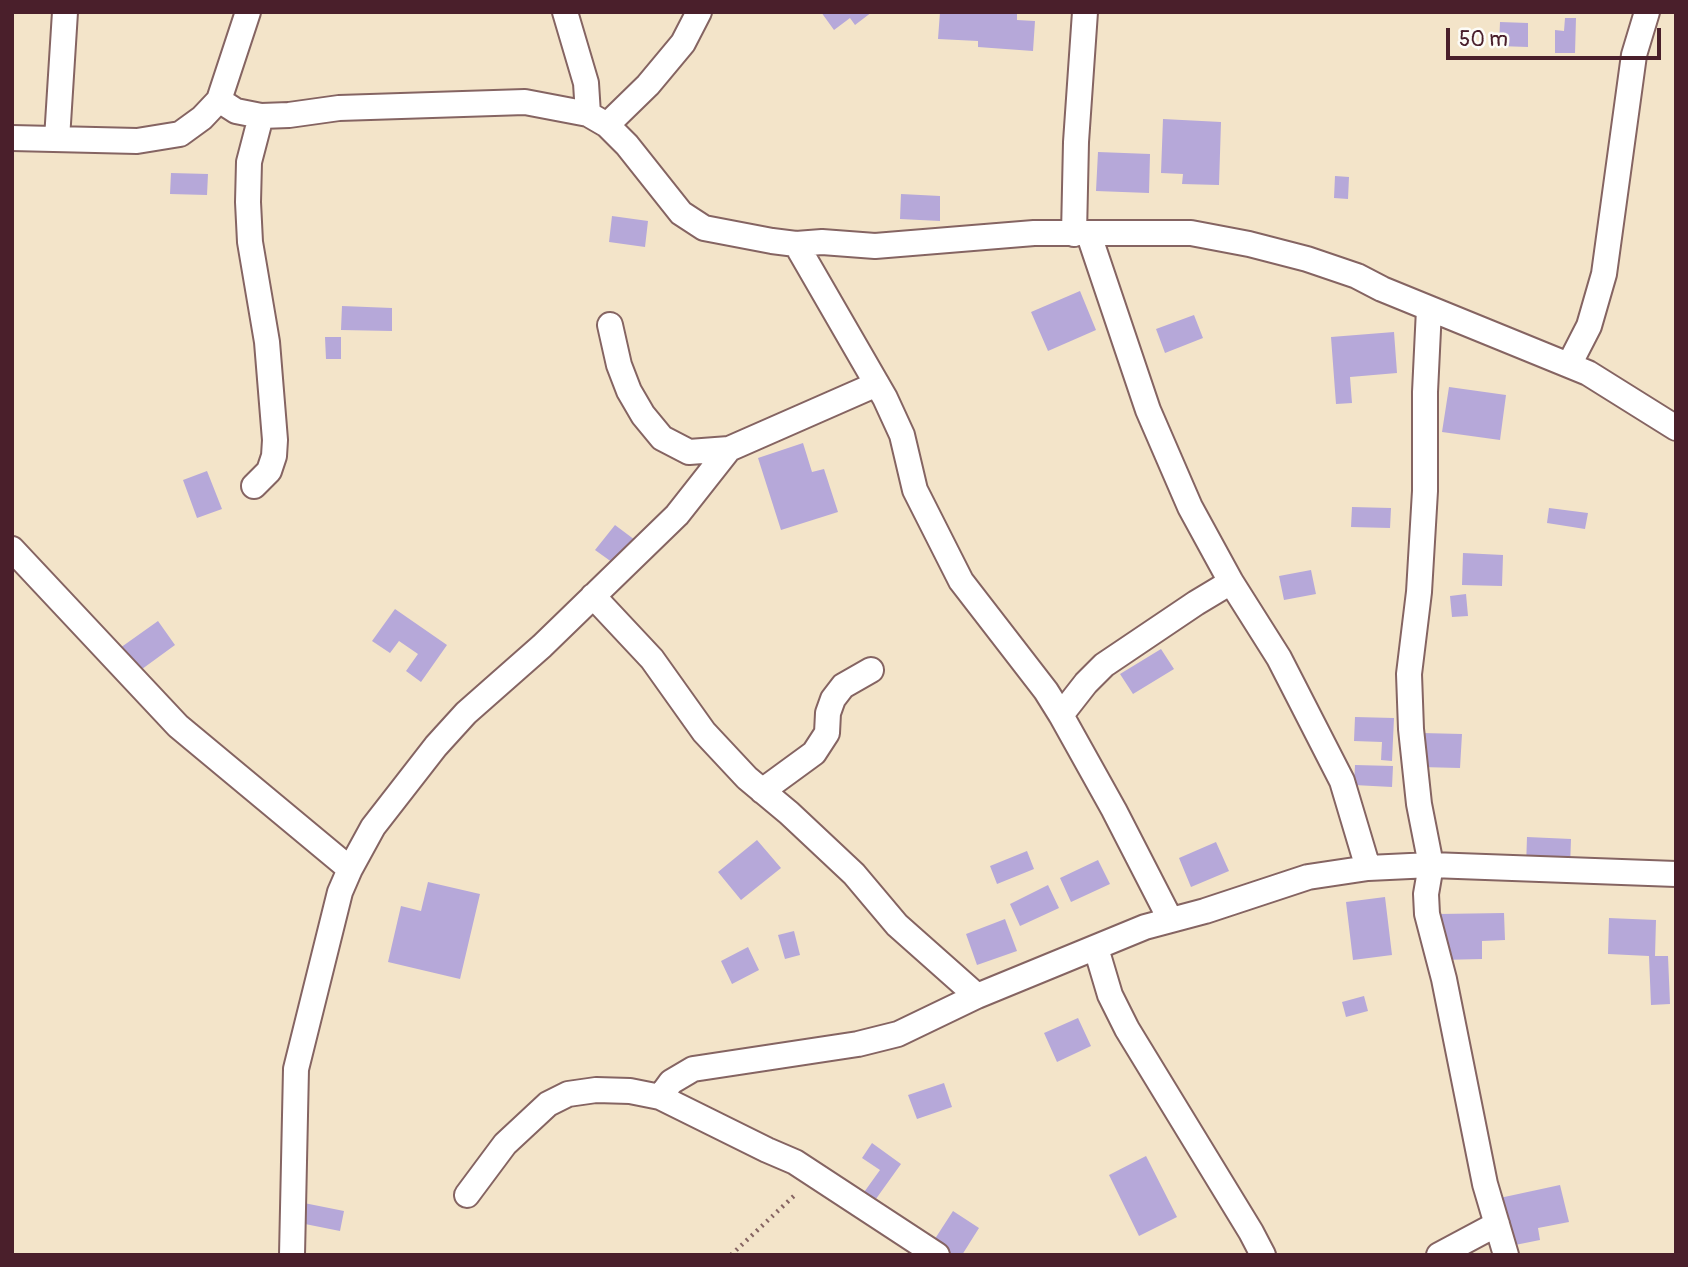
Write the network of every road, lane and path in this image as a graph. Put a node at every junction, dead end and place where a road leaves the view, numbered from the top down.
1 (65, 12) edge
2 (248, 12) edge
3 (565, 12) edge
4 (699, 12) edge
5 (1085, 12) edge
6 (1647, 12) edge
7 (219, 100) junction
8 (261, 116) junction
9 (598, 120) junction
10 (12, 138) edge
11 (57, 139) junction
12 (1081, 234) junction
13 (796, 243) junction
14 (1429, 309) junction
15 (610, 325) dead end
16 (1569, 365) junction
17 (877, 384) junction
18 (1676, 428) edge
19 (729, 450) junction
20 (254, 486) dead end
21 (12, 549) edge
22 (1231, 582) junction
23 (593, 596) junction
24 (871, 670) dead end
25 (1061, 715) junction
26 (762, 791) junction
27 (1431, 865) junction
28 (1368, 868) junction
29 (350, 869) junction
30 (1676, 873) edge
31 (1170, 919) junction
32 (1096, 948) junction
33 (977, 996) junction
34 (660, 1097) junction
35 (816, 1175) junction
36 (467, 1195) dead end
37 (1497, 1224) junction
38 (292, 1255) edge
39 (731, 1255) edge
40 (937, 1255) edge
41 (1263, 1255) edge
42 (1439, 1255) edge
43 (1506, 1255) edge

1 - 11 street
2 - 7 street
3 - 9 street
4 - 9 street
5 - 12 street
6 - 16 street
7 - 8 street
7 - 11 street
8 - 9 street
8 - 20 street
9 - 13 street
10 - 11 street
12 - 13 street
12 - 14 street
12 - 22 street
13 - 17 street
14 - 16 street
14 - 27 street
15 - 19 street
16 - 18 street
17 - 19 street
17 - 25 street
19 - 23 street
21 - 29 street
22 - 25 street
22 - 28 street
23 - 26 street
23 - 29 street
24 - 26 street
25 - 31 street
26 - 33 street
27 - 28 street
27 - 30 street
27 - 37 street
28 - 31 street
29 - 38 street
31 - 32 street
32 - 33 street
32 - 41 street
33 - 34 street
34 - 35 street
34 - 36 street
35 - 39 path
35 - 40 street
37 - 42 street
37 - 43 street

